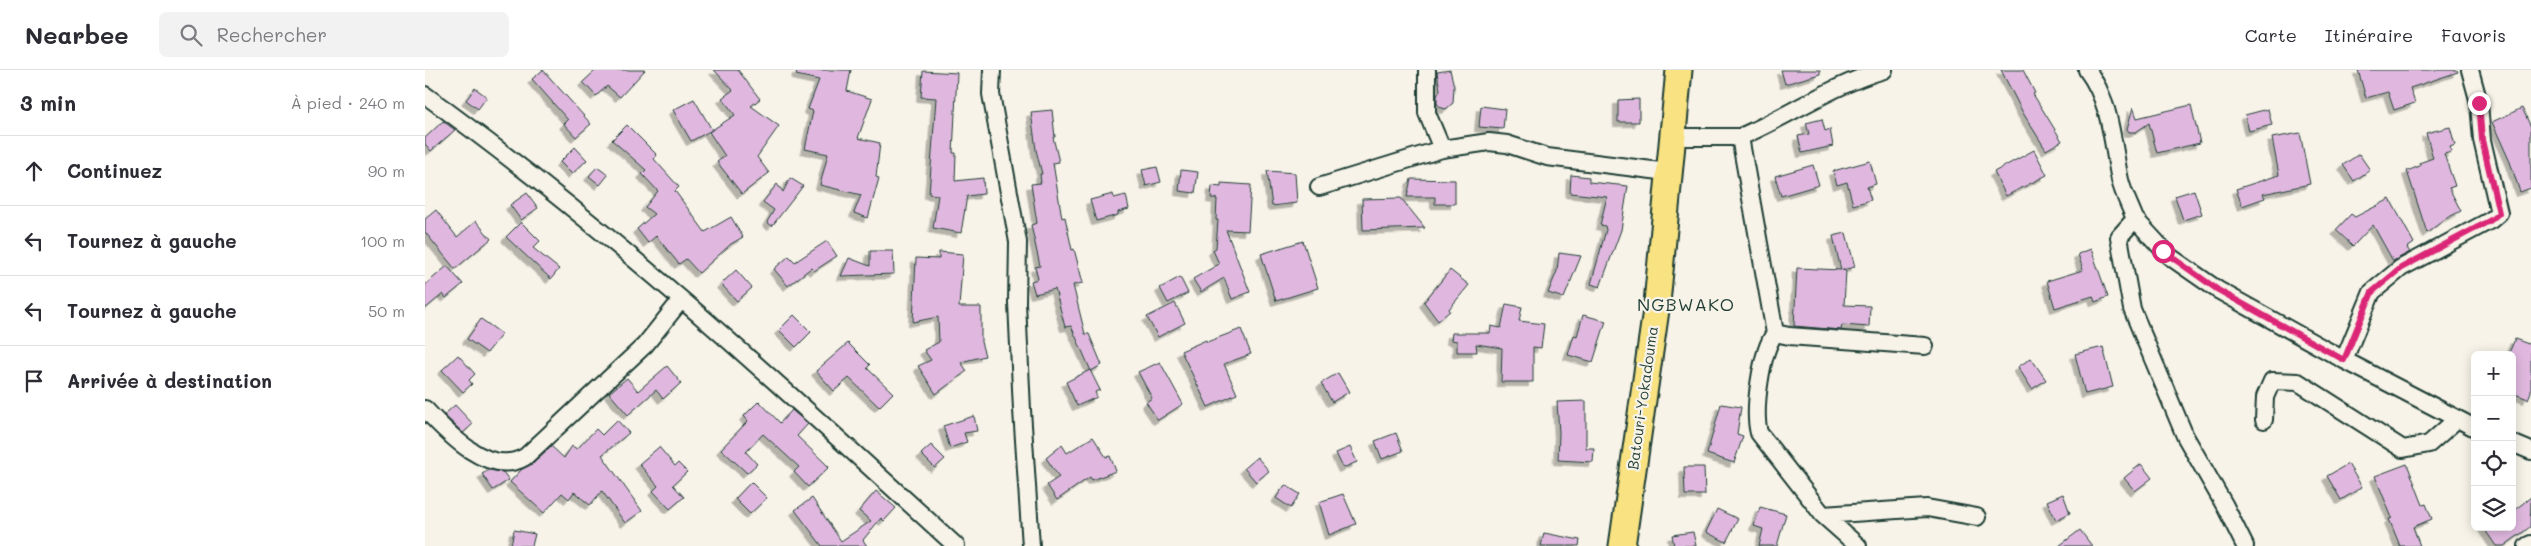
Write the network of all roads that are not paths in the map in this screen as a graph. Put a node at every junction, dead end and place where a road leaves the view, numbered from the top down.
1 (992, 70) edge
2 (1427, 70) edge
3 (1679, 70) edge
4 (1884, 70) edge
5 (2087, 70) edge
6 (2474, 71) edge
7 (425, 95) edge
8 (1673, 137) junction
9 (1740, 137) junction
10 (1441, 149) junction
11 (1668, 172) junction
12 (1319, 187) dead end
13 (2135, 219) junction
14 (681, 300) junction
15 (1775, 333) junction
16 (1925, 346) dead end
17 (2344, 360) junction
18 (425, 409) edge
19 (2264, 420) dead end
20 (2456, 420) junction
21 (2471, 426) edge
22 (2516, 445) edge
23 (2531, 451) edge
24 (1823, 515) junction
25 (1977, 517) dead end
26 (2531, 544) edge
27 (956, 546) edge
28 (1031, 546) edge
29 (1623, 546) edge
30 (1858, 546) edge
31 (2245, 546) edge
32 (2527, 546) edge

1 - 28 street
2 - 10 street
3 - 8 highway, Batouri-Yokadouma
4 - 9 street
5 - 13 street
6 - 17 street
7 - 14 street
8 - 9 street
8 - 11 highway, Batouri-Yokadouma
9 - 15 street
10 - 11 street
10 - 12 street
11 - 29 highway, Batouri-Yokadouma
13 - 17 street
13 - 31 street
14 - 18 street
14 - 27 street
15 - 16 street
15 - 24 street
17 - 20 street
19 - 20 street
20 - 21 street
22 - 23 street
24 - 25 street
24 - 30 street
26 - 32 street

